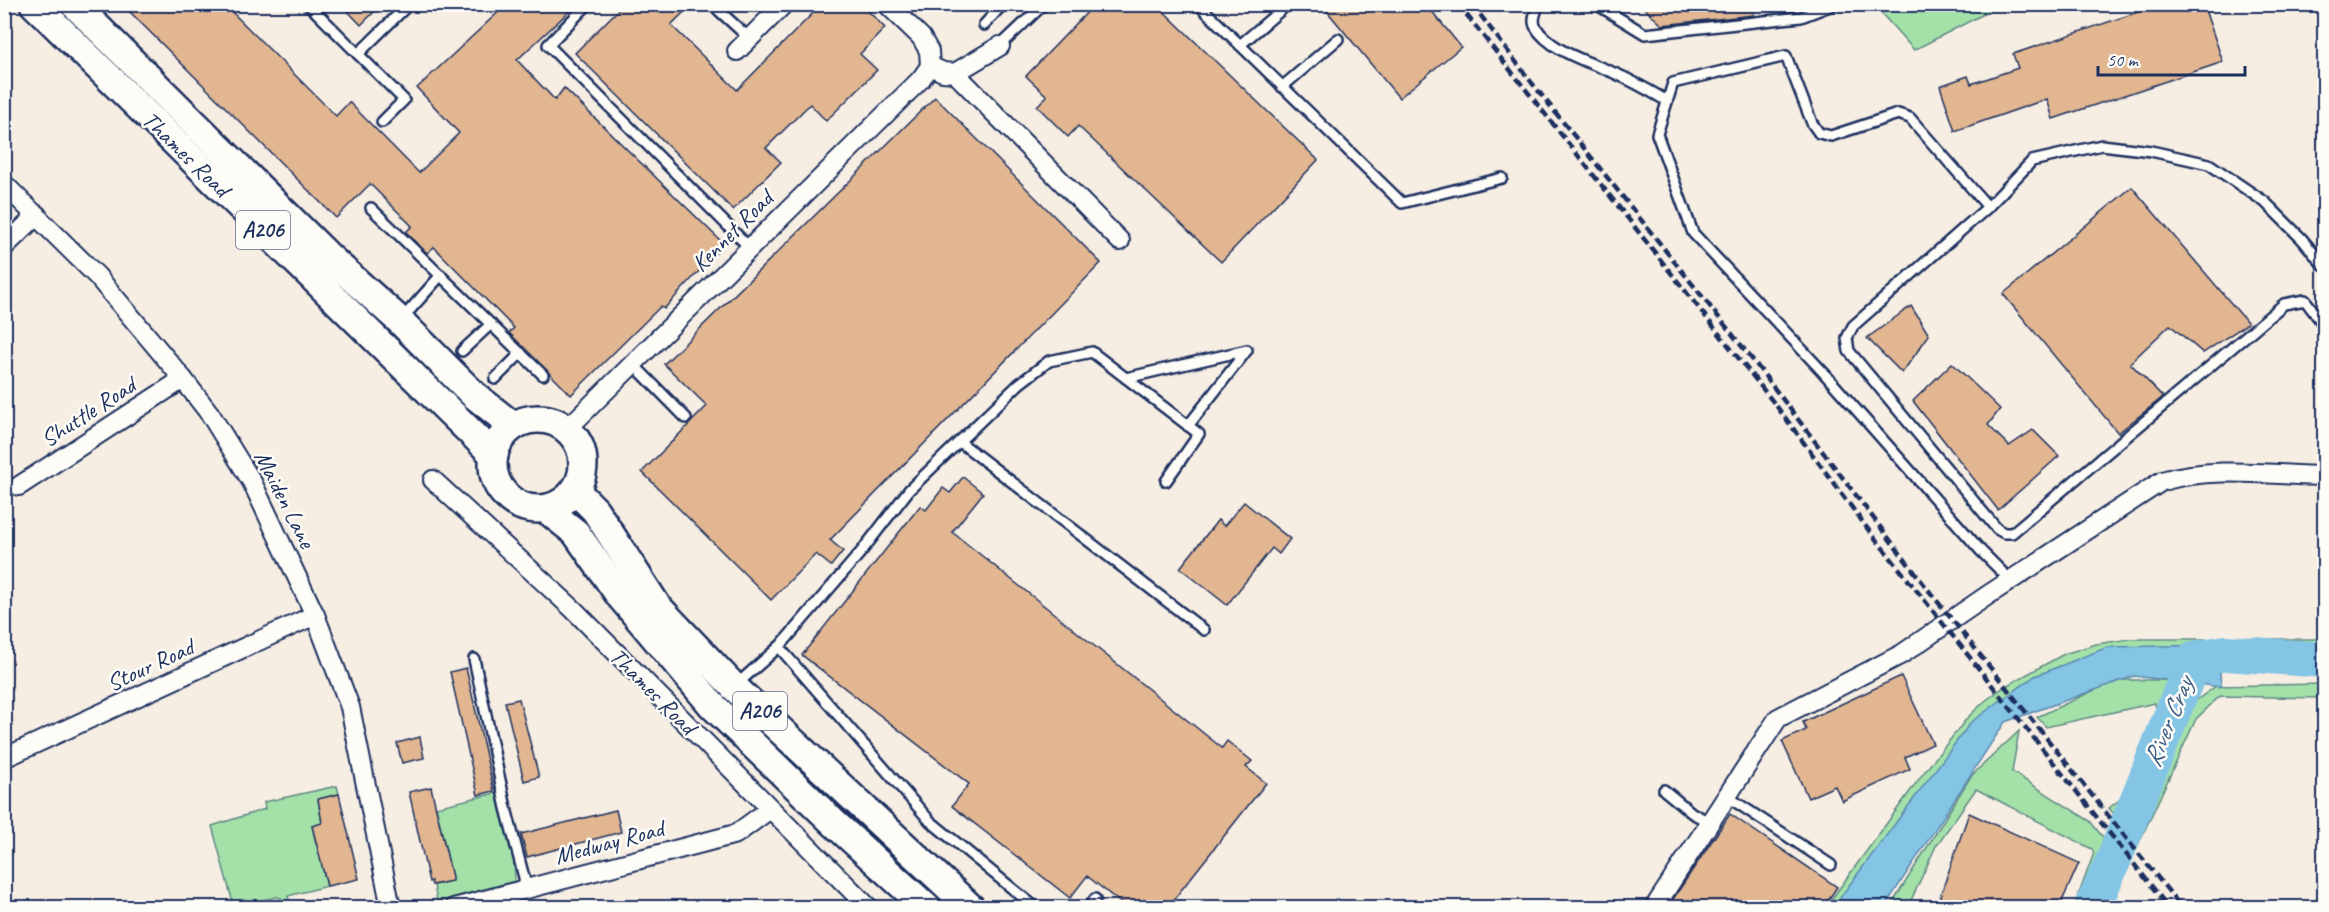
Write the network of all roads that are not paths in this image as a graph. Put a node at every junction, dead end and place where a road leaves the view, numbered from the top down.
1 (34, 4) edge
2 (74, 4) edge
3 (308, 4) edge
4 (409, 4) edge
5 (588, 4) edge
6 (784, 4) edge
7 (887, 4) edge
8 (1003, 4) edge
9 (1044, 4) edge
10 (1198, 4) edge
11 (1288, 4) edge
12 (1539, 4) edge
13 (1596, 4) edge
14 (1835, 4) edge
15 (715, 7) dead end
16 (984, 24) dead end
17 (1338, 39) dead end
18 (743, 45) joint
19 (1240, 45) junction
20 (1000, 46) joint
21 (358, 54) junction
22 (930, 66) junction
23 (955, 73) junction
24 (1282, 87) junction
25 (1667, 101) junction
26 (382, 123) dead end
27 (1502, 178) dead end
28 (4, 183) edge
29 (1988, 207) junction
30 (371, 208) dead end
31 (37, 215) junction
32 (1120, 241) dead end
33 (4, 247) edge
34 (750, 248) junction
35 (2325, 266) edge
36 (441, 275) junction
37 (400, 321) junction
38 (491, 324) junction
39 (2325, 325) edge
40 (462, 351) dead end
41 (521, 353) junction
42 (633, 363) junction
43 (543, 375) dead end
44 (1126, 378) junction
45 (183, 379) junction
46 (495, 379) dead end
47 (686, 418) dead end
48 (513, 426) junction
49 (1188, 426) junction
50 (567, 429) junction
51 (960, 441) junction
52 (494, 455) junction
53 (2325, 476) edge
54 (434, 480) dead end
55 (1166, 481) dead end
56 (20, 486) dead end
57 (576, 491) junction
58 (546, 509) junction
59 (2011, 581) junction
60 (315, 615) junction
61 (1204, 630) dead end
62 (779, 647) junction
63 (474, 659) dead end
64 (734, 687) junction
65 (4, 758) edge
66 (1664, 790) dead end
67 (1728, 797) junction
68 (770, 810) junction
69 (1709, 822) junction
70 (1831, 865) dead end
71 (527, 889) junction
72 (1095, 899) dead end
73 (391, 908) edge
74 (454, 908) edge
75 (869, 908) edge
76 (927, 908) edge
77 (971, 908) edge
78 (1036, 908) edge
79 (1088, 908) edge
80 (1654, 908) edge

1 - 52 main road, Thames Road / A206
2 - 37 main road, Thames Road / A206
3 - 21 lane
4 - 21 lane
5 - 34 lane
6 - 18 street
7 - 22 street
8 - 16 lane
9 - 20 lane
10 - 19 lane
11 - 19 lane
12 - 25 lane
13 - 14 lane
15 - 18 lane
17 - 24 lane
19 - 24 lane
20 - 23 street
21 - 26 lane
22 - 23 street
22 - 34 street, Kennet Road
23 - 32 street
24 - 27 lane
25 - 29 lane
25 - 59 lane
28 - 31 street, Maiden Lane
29 - 35 lane
29 - 39 lane
30 - 36 lane
31 - 33 street
31 - 45 street, Maiden Lane
34 - 42 street, Kennet Road
36 - 37 lane
36 - 38 lane
37 - 48 main road, Thames Road / A206
38 - 40 lane
38 - 41 lane
41 - 43 lane
41 - 46 lane
42 - 47 lane
42 - 50 street, Kennet Road
44 - 49 lane
44 - 49 lane
44 - 51 lane
45 - 56 street, Shuttle Road
45 - 60 street, Maiden Lane
48 - 50 main road
48 - 52 main road
49 - 55 lane
50 - 57 main road
51 - 61 lane
51 - 62 lane
52 - 58 main road, Thames Road / A206
53 - 59 street
54 - 68 street, Thames Road
57 - 58 main road
57 - 64 main road, A206
58 - 76 main road, Thames Road / A206
59 - 67 street
60 - 65 street, Stour Road
60 - 73 street, Maiden Lane
62 - 64 lane
62 - 78 lane
63 - 71 lane
64 - 77 main road, A206
66 - 69 lane
67 - 69 street
67 - 70 lane
68 - 71 street, Medway Road
68 - 75 street, Thames Road
69 - 80 street
71 - 74 street, Medway Road
72 - 79 lane

